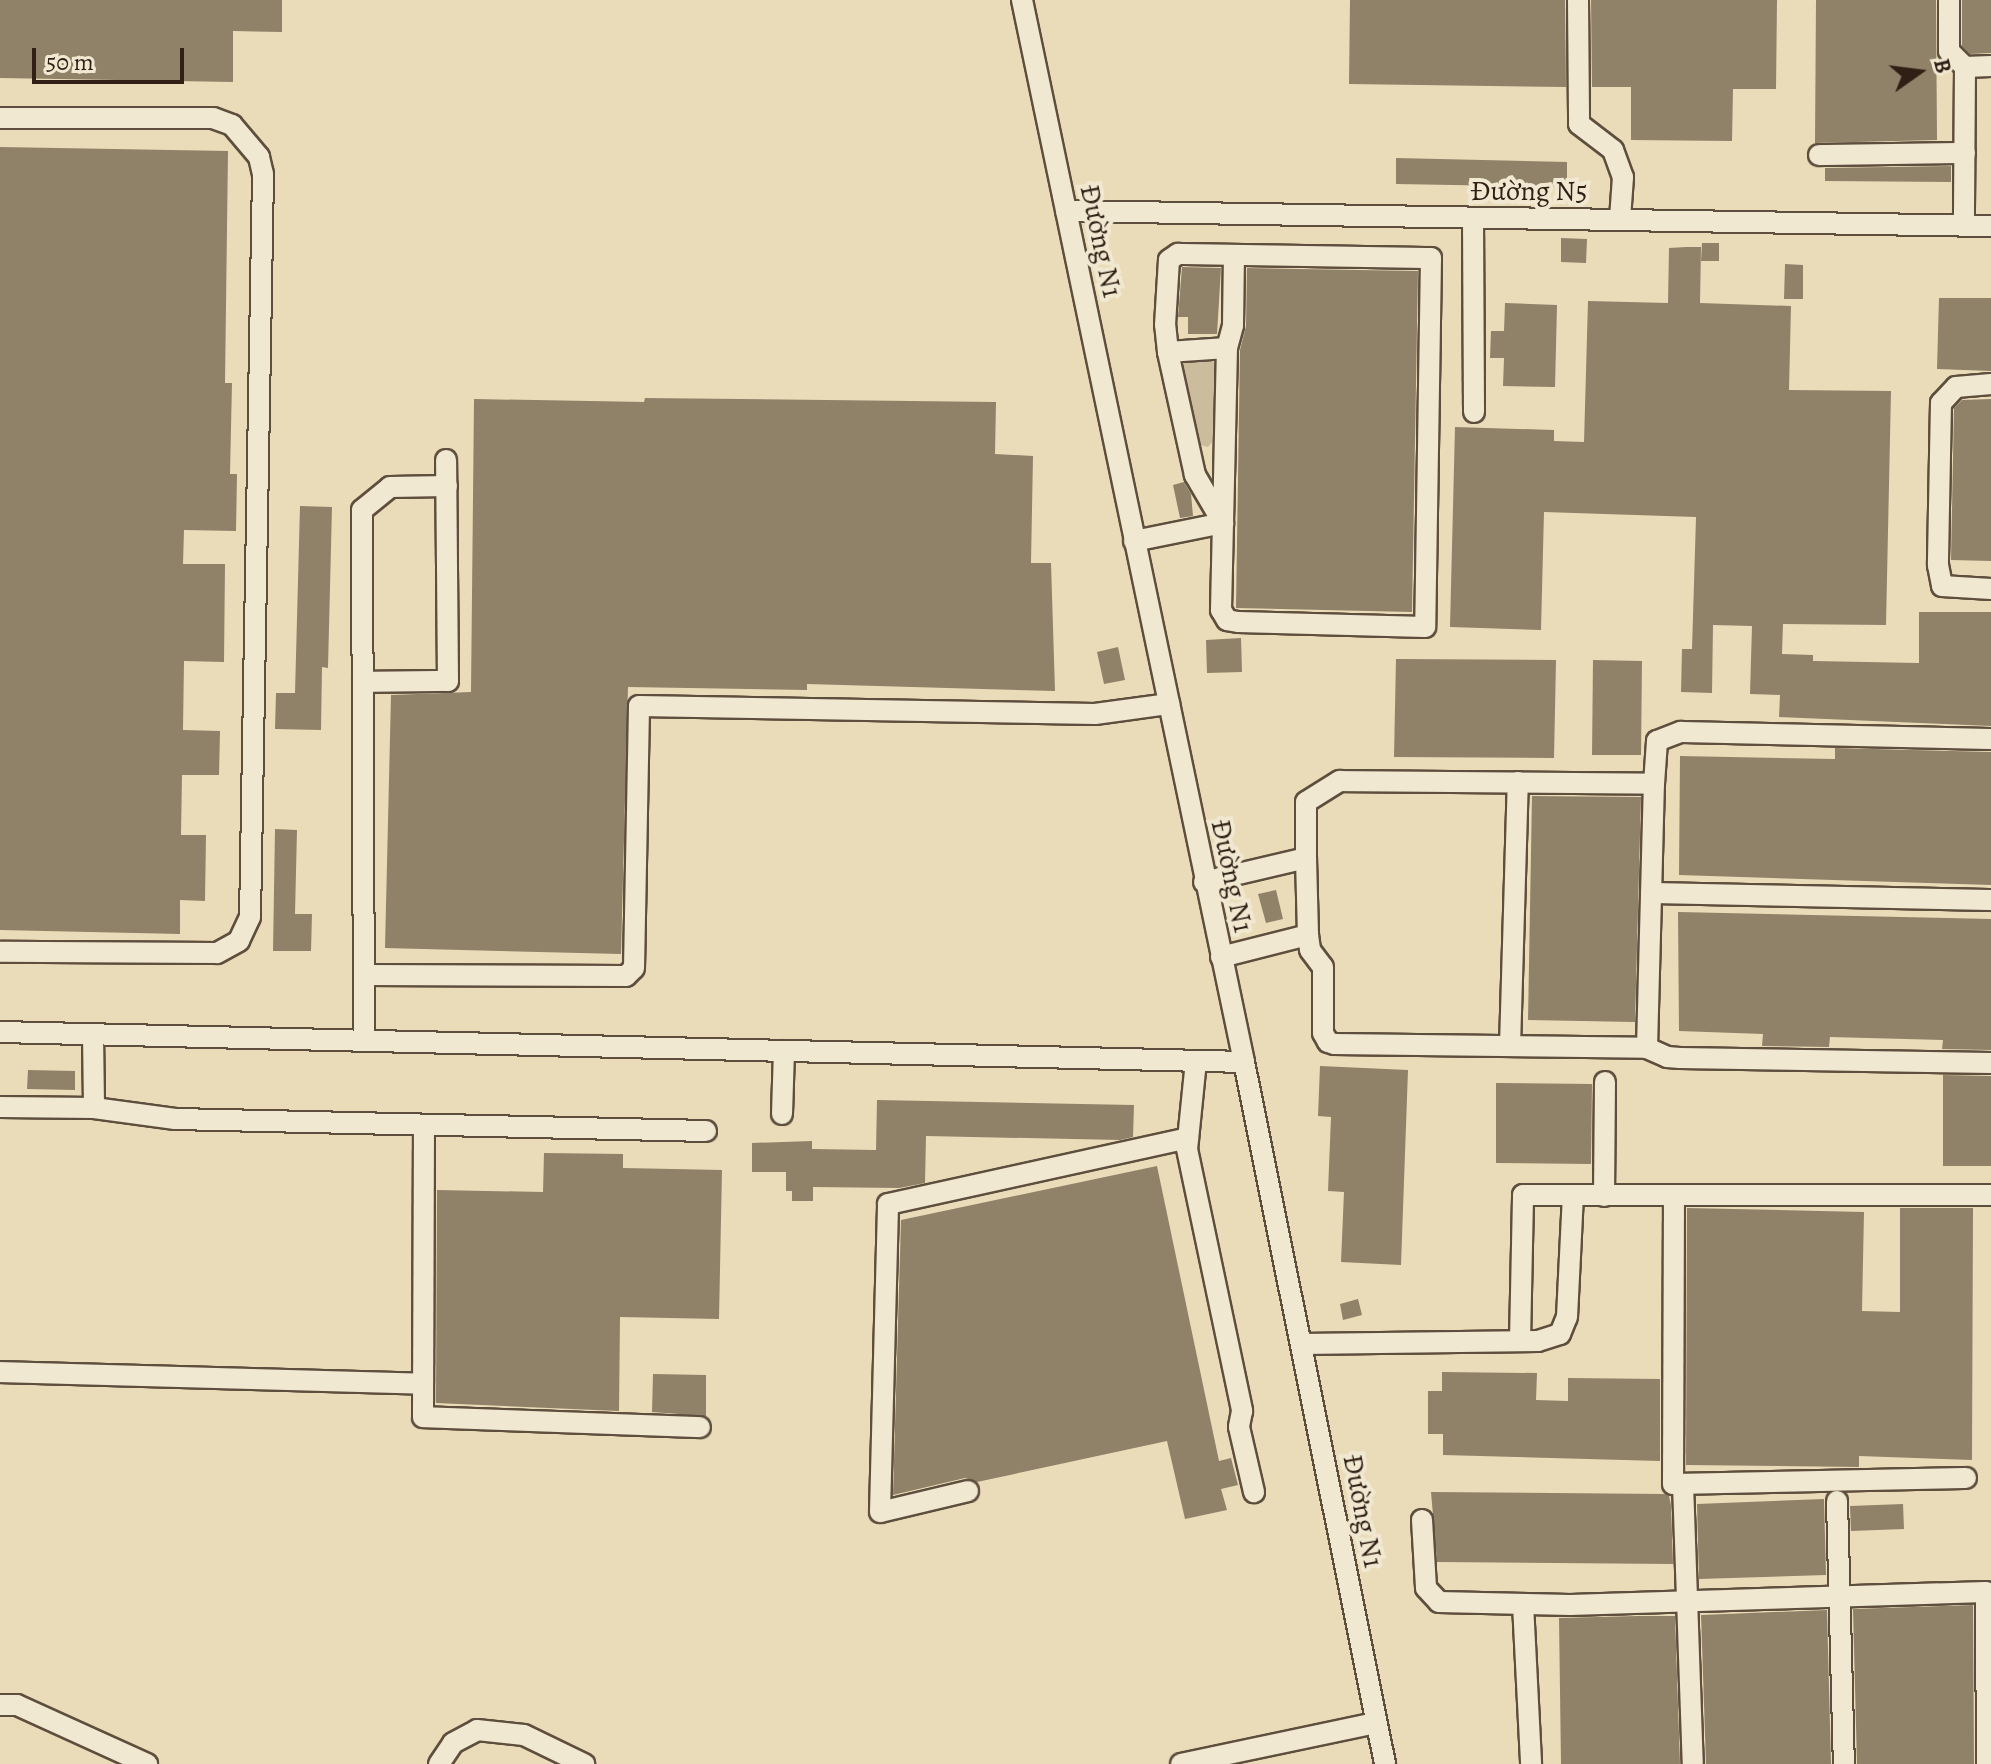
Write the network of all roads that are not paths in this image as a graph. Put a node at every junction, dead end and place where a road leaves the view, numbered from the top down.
1 (1022, 0) edge
2 (1578, 0) edge
3 (1949, 0) edge
4 (1991, 66) edge
5 (1965, 67) junction
6 (0, 118) edge
7 (1965, 153) junction
8 (1819, 155) dead end
9 (1066, 211) junction
10 (1473, 218) junction
11 (1620, 219) junction
12 (1964, 225) junction
13 (1991, 226) edge
14 (1234, 255) junction
15 (1227, 348) junction
16 (1168, 352) junction
17 (1991, 384) edge
18 (1474, 412) dead end
19 (446, 460) dead end
20 (447, 486) junction
21 (1223, 523) junction
22 (1134, 541) junction
23 (1991, 589) edge
24 (363, 682) junction
25 (1169, 704) junction
26 (1991, 739) edge
27 (1518, 782) junction
28 (1654, 784) junction
29 (1306, 858) junction
30 (1204, 882) junction
31 (1651, 893) junction
32 (1991, 900) edge
33 (1308, 935) junction
34 (0, 952) edge
35 (1221, 957) junction
36 (364, 975) junction
37 (0, 1032) edge
38 (93, 1034) junction
39 (364, 1041) junction
40 (1510, 1046) junction
41 (1647, 1048) junction
42 (784, 1051) junction
43 (1196, 1061) junction
44 (1244, 1062) junction
45 (1991, 1063) edge
46 (1605, 1082) dead end
47 (0, 1107) edge
48 (94, 1108) junction
49 (782, 1114) dead end
50 (424, 1125) junction
51 (706, 1131) dead end
52 (1188, 1138) junction
53 (1991, 1195) edge
54 (1573, 1196) junction
55 (1604, 1196) junction
56 (1674, 1196) junction
57 (1520, 1341) junction
58 (1301, 1344) junction
59 (0, 1372) edge
60 (423, 1384) junction
61 (700, 1427) dead end
62 (1966, 1478) dead end
63 (1683, 1484) junction
64 (968, 1491) dead end
65 (1254, 1492) dead end
66 (1837, 1501) dead end
67 (1422, 1520) dead end
68 (1840, 1596) junction
69 (1685, 1601) junction
70 (1523, 1604) junction
71 (0, 1705) edge
72 (1376, 1723) junction
73 (147, 1764) edge
74 (439, 1764) edge
75 (584, 1764) edge
76 (1181, 1764) edge
77 (1385, 1764) edge
78 (1531, 1764) edge
79 (1693, 1764) edge
80 (1844, 1764) edge
81 (1987, 1764) edge

1 - 9 street, Đường N1
2 - 11 street
3 - 5 street
4 - 5 street
5 - 7 street
6 - 34 street
7 - 8 street
7 - 12 street
9 - 10 street, Đường N5
9 - 22 street, Đường N1
10 - 11 street, Đường N5
10 - 18 street
11 - 12 street, Đường N5
12 - 13 street, Đường N5
14 - 15 street
14 - 16 street
14 - 21 street
15 - 16 street
15 - 21 street
16 - 21 street
17 - 23 street
19 - 20 street
20 - 24 street
20 - 24 street
21 - 22 street
22 - 25 street, Đường N1
24 - 36 street
25 - 30 street, Đường N1
25 - 36 street
26 - 28 street
27 - 28 street
27 - 29 street
27 - 40 street
28 - 31 street
29 - 30 street
29 - 33 street
30 - 35 street, Đường N1
31 - 32 street
31 - 41 street
33 - 35 street
33 - 40 street
35 - 44 street, Đường N1
36 - 39 street
37 - 38 street
38 - 39 street
38 - 48 street
39 - 42 street
40 - 41 street
41 - 45 street
42 - 43 street
42 - 49 street
43 - 44 street
43 - 52 street
44 - 58 street, Đường N1
46 - 55 street
47 - 48 street
48 - 50 street
50 - 51 street
50 - 60 street
52 - 64 street
52 - 65 street
53 - 56 street
54 - 55 street
54 - 57 street
54 - 57 street
55 - 56 street
56 - 63 street
57 - 58 street
58 - 72 street, Đường N1
59 - 60 street
60 - 61 street
62 - 63 street
63 - 69 street
66 - 68 street
67 - 70 street
68 - 69 street
68 - 80 street
68 - 81 street
69 - 70 street
69 - 79 street
70 - 78 street
71 - 73 street
72 - 76 street
72 - 77 street, Đường N1
74 - 75 street

